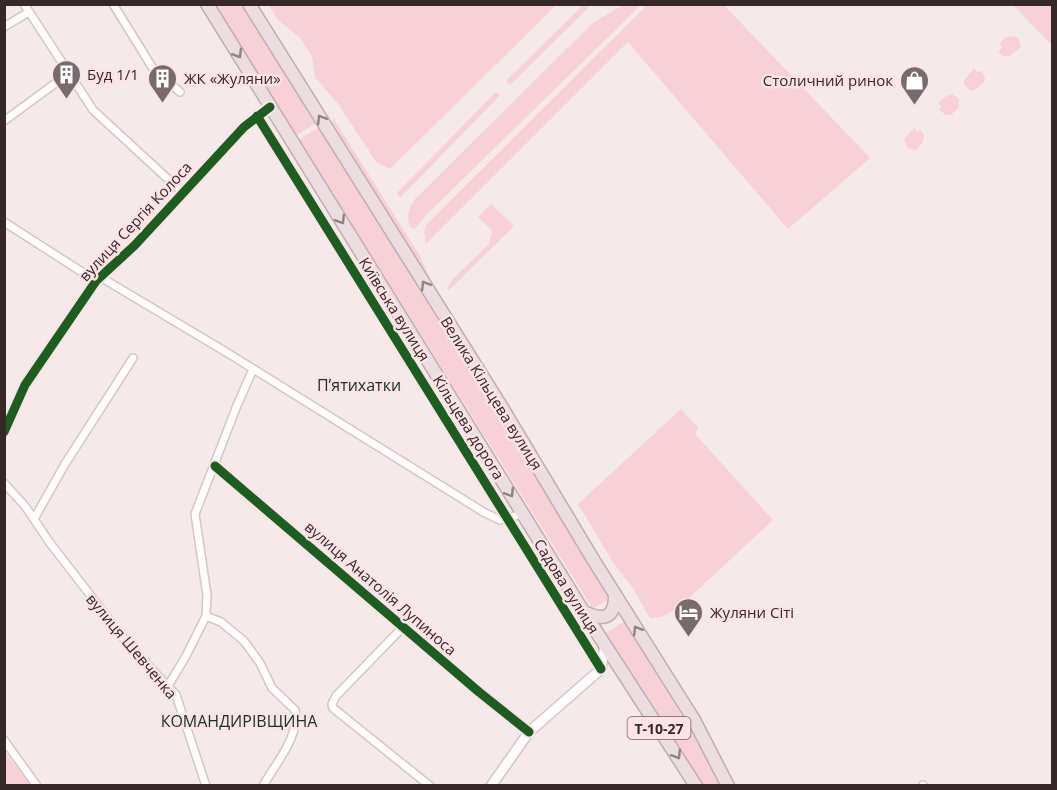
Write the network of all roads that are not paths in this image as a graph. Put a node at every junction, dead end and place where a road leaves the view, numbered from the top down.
1 (24, 4) edge
2 (113, 4) edge
3 (207, 4) edge
4 (249, 4) edge
5 (29, 12) junction
6 (4, 27) edge
7 (68, 74) junction
8 (180, 92) dead end
9 (270, 107) junction
10 (256, 116) junction
11 (4, 121) edge
12 (182, 192) junction
13 (4, 222) edge
14 (99, 280) junction
15 (133, 358) dead end
16 (253, 369) junction
17 (4, 432) edge
18 (215, 466) junction
19 (4, 483) edge
20 (523, 514) junction
21 (34, 519) junction
22 (507, 519) junction
23 (615, 595) junction
24 (583, 611) junction
25 (206, 616) junction
26 (404, 627) junction
27 (605, 645) junction
28 (601, 669) junction
29 (621, 671) junction
30 (168, 686) junction
31 (528, 732) junction
32 (4, 740) edge
33 (37, 786) edge
34 (206, 786) edge
35 (262, 786) edge
36 (430, 786) edge
37 (491, 786) edge
38 (696, 786) edge
39 (728, 786) edge

1 - 5 street
2 - 8 street
3 -> 9 highway, Кільцева дорога / Т-10-27
23 -> 4 highway, Велика Кільцева вулиця / Т-10-27
5 - 6 street
5 - 7 street
7 - 11 street
7 - 12 street
9 - 10 street, вулиця Сергія Колоса
9 -> 20 highway, Кільцева дорога / Т-10-27
10 - 12 street, вулиця Сергія Колоса
10 - 22 street, Київська вулиця
12 - 14 street, вулиця Сергія Колоса
13 - 14 street
14 - 16 street
14 - 17 street, вулиця Сергія Колоса
15 - 21 street
16 - 18 street
16 - 22 street
18 - 25 street
18 - 26 street, вулиця Анатолія Лупиноса
19 - 21 street, вулиця Шевченка
20 - 22 street
20 - 24 highway, Кільцева дорога / Т-10-27
21 - 30 street, вулиця Шевченка
22 - 28 street, Садова вулиця
23 - 24 highway
39 -> 23 highway, Велика Кільцева вулиця / Т-10-27
24 - 27 highway, Кільцева дорога / Т-10-27
25 - 30 street
25 - 35 street
26 - 31 street, вулиця Анатолія Лупиноса
26 - 36 street
27 - 28 street
27 - 29 highway, Кільцева дорога / Т-10-27
28 - 29 street
28 - 31 street
29 -> 38 highway, Кільцева дорога / Т-10-27
30 - 34 street, вулиця Шевченка
31 - 37 street
32 - 33 street

